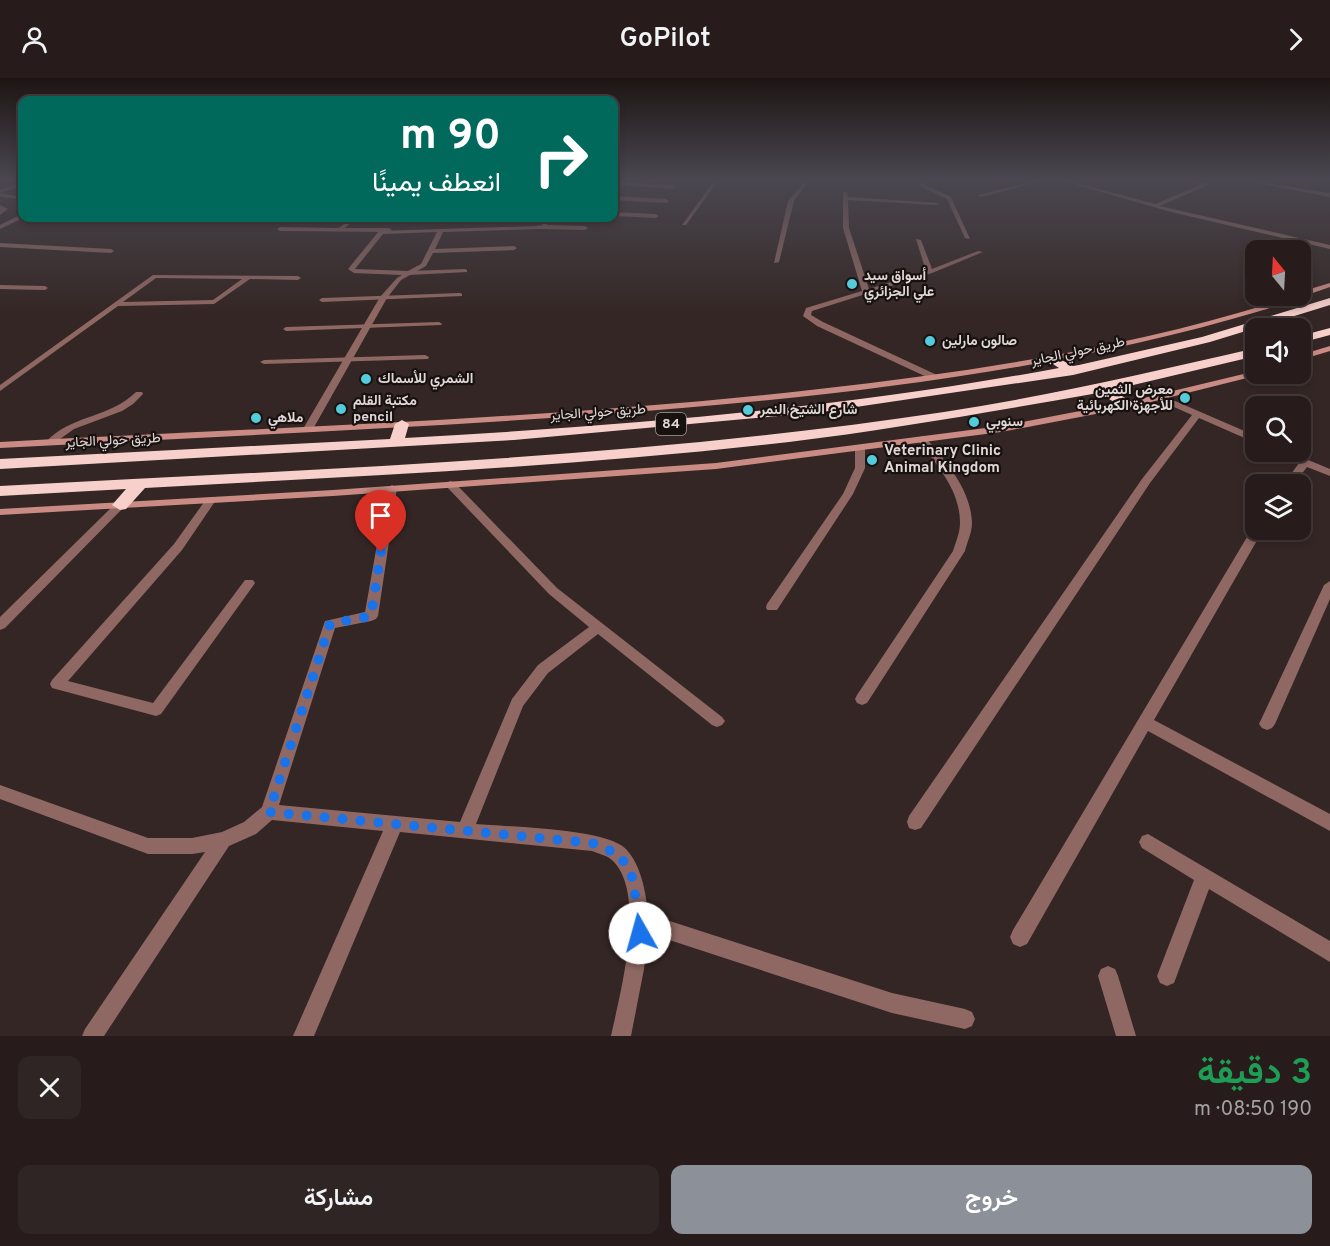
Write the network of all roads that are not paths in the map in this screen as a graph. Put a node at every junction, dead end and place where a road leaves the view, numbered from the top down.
1 (345, 226) edge
2 (492, 226) edge
3 (785, 226) edge
4 (846, 226) edge
5 (962, 226) edge
6 (1239, 226) edge
7 (438, 227) junction
8 (540, 227) joint
9 (585, 228) dead end
10 (280, 229) dead end
11 (491, 229) junction
12 (340, 230) junction
13 (389, 230) junction
14 (968, 238) dead end
15 (918, 240) dead end
16 (0, 245) edge
17 (1330, 247) edge
18 (514, 248) dead end
19 (111, 251) dead end
20 (433, 251) junction
21 (980, 252) dead end
22 (776, 262) dead end
23 (465, 271) dead end
24 (930, 272) junction
25 (409, 273) junction
26 (249, 277) junction
27 (298, 278) dead end
28 (1330, 285) edge
29 (0, 287) edge
30 (45, 288) dead end
31 (866, 291) junction
32 (1311, 291) edge
33 (460, 295) dead end
34 (384, 297) junction
35 (322, 300) dead end
36 (1330, 301) edge
37 (117, 304) junction
38 (1264, 306) edge
39 (439, 324) dead end
40 (367, 327) junction
41 (286, 329) dead end
42 (1330, 331) edge
43 (1311, 336) edge
44 (1330, 348) edge
45 (1311, 354) edge
46 (1245, 355) edge
47 (425, 357) dead end
48 (1050, 358) junction
49 (348, 360) junction
50 (264, 362) dead end
51 (1073, 371) junction
52 (1245, 376) edge
53 (934, 377) junction
54 (0, 389) edge
55 (1103, 390) junction
56 (139, 394) dead end
57 (915, 396) junction
58 (1160, 397) junction
59 (1127, 405) junction
60 (829, 407) junction
61 (1198, 414) junction
62 (936, 419) junction
63 (402, 424) junction
64 (308, 429) junction
65 (846, 431) junction
66 (1245, 435) edge
67 (922, 439) junction
68 (50, 442) junction
69 (396, 443) junction
70 (0, 445) edge
71 (860, 448) junction
72 (1305, 462) joint
73 (0, 464) edge
74 (1330, 473) edge
75 (1296, 474) edge
76 (141, 483) junction
77 (450, 484) junction
78 (392, 488) junction
79 (0, 491) edge
80 (211, 500) junction
81 (120, 505) junction
82 (0, 512) edge
83 (1251, 540) edge
84 (249, 583) dead end
85 (1330, 585) edge
86 (772, 606) dead end
87 (0, 625) edge
88 (598, 627) junction
89 (862, 699) dead end
90 (717, 721) dead end
91 (1144, 722) junction
92 (1267, 724) dead end
93 (0, 792) edge
94 (269, 812) junction
95 (915, 822) dead end
96 (1330, 823) edge
97 (395, 824) junction
98 (465, 831) junction
99 (223, 840) junction
100 (1148, 842) dead end
101 (1204, 876) junction
102 (638, 920) junction
103 (1020, 937) dead end
104 (1330, 952) edge
105 (1108, 976) dead end
106 (1167, 976) dead end
107 (965, 1019) dead end
108 (92, 1036) edge
109 (303, 1036) edge
110 (621, 1036) edge
111 (1126, 1036) edge

1 - 12 lane
2 - 11 street
3 - 22 street
4 - 31 street
5 - 14 street
6 - 17 street
7 - 11 street
7 - 13 street
7 - 20 street
8 - 9 street
8 - 11 street
10 - 12 lane
12 - 13 lane
13 - 25 street
15 - 24 street
16 - 19 street
18 - 20 street
20 - 25 street
21 - 24 street
23 - 25 lane
24 - 31 street
25 - 34 street
26 - 27 lane
26 - 37 lane
26 - 37 lane
28 - 32 main road
29 - 30 street
31 - 53 street
33 - 34 lane
34 - 35 lane
34 - 40 street
36 - 51 highway, طريق حولي الجاير / 84
37 - 54 lane
38 - 48 main road
39 - 40 lane
40 - 41 lane
40 - 49 street
42 - 43 highway
44 - 45 main road
46 - 55 highway, 84
47 - 49 lane
48 - 51 highway
48 - 53 main road
49 - 50 lane
49 - 64 street
51 - 57 highway, طريق حولي الجاير / 84
52 - 58 main road
53 - 63 main road
55 - 59 highway
55 - 62 highway, 84
56 - 68 lane
57 - 60 highway, طريق حولي الجاير / 84
57 - 62 highway
58 - 59 main road
58 - 61 street
59 - 67 main road
60 - 65 highway
60 - 69 highway, طريق حولي الجاير / 84
61 - 66 street
61 - 95 street
62 - 65 highway, 84
63 - 64 main road
63 - 69 highway
64 - 68 main road
65 - 76 highway, 84
67 - 71 main road
67 - 89 street
68 - 70 main road
69 - 73 highway, طريق حولي الجاير / 84
71 - 77 main road
71 - 86 street
72 - 74 street
72 - 75 street
76 - 79 highway, 84
76 - 81 highway
77 - 78 main road
77 - 88 street
78 - 80 main road
78 - 94 street
80 - 81 main road
80 - 84 street
81 - 82 main road
81 - 87 street
83 - 91 street
85 - 92 street
88 - 90 street
88 - 98 street
91 - 96 street
91 - 103 street
93 - 99 street
94 - 97 street
94 - 99 street
97 - 98 street
97 - 109 street
98 - 102 street
99 - 108 street
100 - 101 street
101 - 104 street
101 - 106 street
102 - 107 street
102 - 110 street
105 - 111 street

